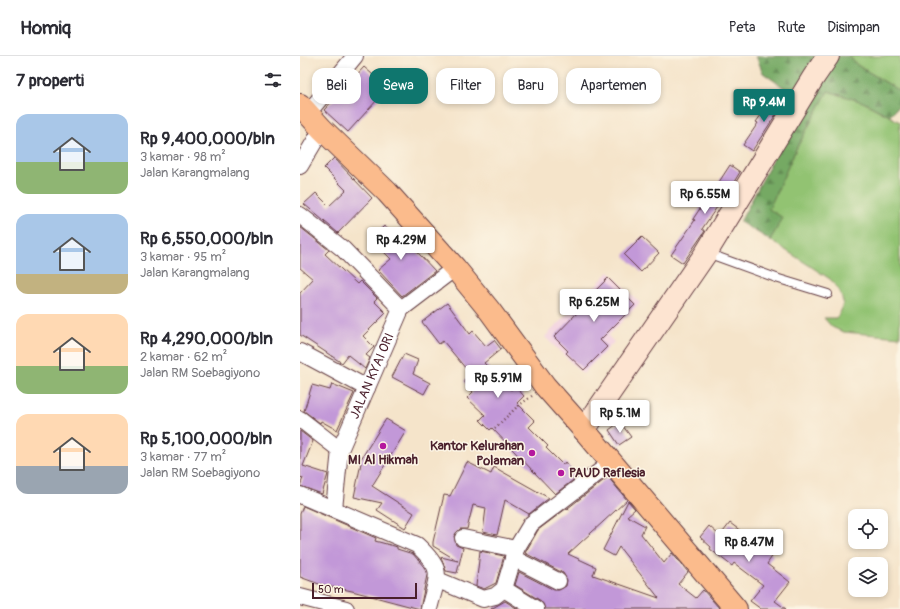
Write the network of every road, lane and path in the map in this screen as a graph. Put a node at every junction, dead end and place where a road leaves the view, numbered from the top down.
1 (356, 56) edge
2 (828, 56) edge
3 (304, 109) edge
4 (322, 129) junction
5 (300, 166) edge
6 (300, 215) edge
7 (706, 253) junction
8 (455, 268) junction
9 (828, 294) dead end
10 (402, 309) junction
11 (300, 352) edge
12 (545, 386) junction
13 (367, 388) junction
14 (300, 419) edge
15 (495, 428) dead end
16 (584, 430) junction
17 (340, 450) junction
18 (612, 462) junction
19 (300, 496) edge
20 (334, 509) junction
21 (463, 538) dead end
22 (514, 554) junction
23 (438, 580) junction
24 (558, 581) dead end
25 (504, 589) junction
26 (300, 597) edge
27 (325, 606) edge
28 (729, 606) edge
29 (346, 609) edge
30 (429, 609) edge
31 (536, 609) edge

1 - 3 street
2 - 7 street
3 - 4 main road
4 - 5 street
4 - 8 main road
6 - 10 street
7 - 9 lane
7 - 16 street
8 - 10 street, JALAN KYAI ORI
8 - 12 main road
10 - 13 street, JALAN KYAI ORI
11 - 13 street
12 - 15 path
12 - 16 main road
13 - 17 street, JALAN KYAI ORI
14 - 17 street
16 - 18 main road
17 - 20 street, JALAN KYAI ORI
18 - 22 street
18 - 28 main road
19 - 20 street
20 - 23 street
21 - 22 street
22 - 24 street
22 - 25 street
23 - 25 street
23 - 30 street
25 - 31 street
26 - 27 street
27 - 29 street

